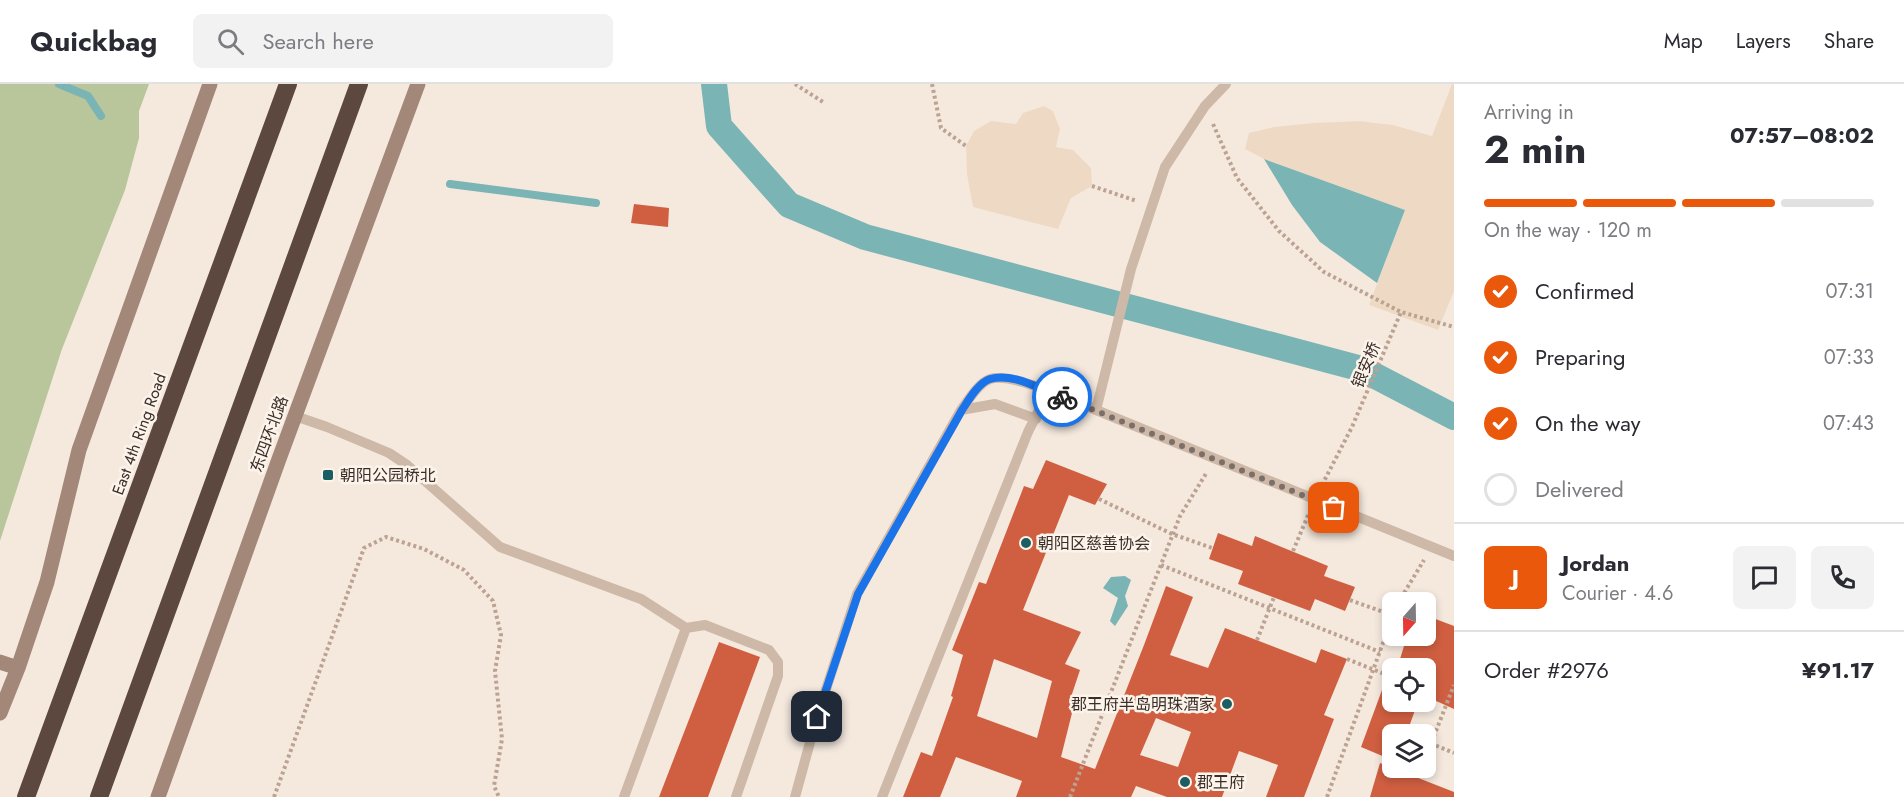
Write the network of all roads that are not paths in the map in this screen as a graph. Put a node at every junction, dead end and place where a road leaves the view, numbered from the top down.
1 (210, 84) edge
2 (288, 84) edge
3 (359, 84) edge
4 (418, 84) edge
5 (1226, 84) edge
6 (1048, 392) junction
7 (962, 410) junction
8 (1096, 410) junction
9 (295, 416) junction
10 (1036, 419) junction
11 (1454, 556) edge
12 (686, 628) junction
13 (0, 662) edge
14 (18, 668) junction
15 (0, 713) edge
16 (26, 797) edge
17 (99, 797) edge
18 (158, 797) edge
19 (624, 797) edge
20 (736, 797) edge
21 (795, 797) edge
22 (882, 797) edge

1 - 14 street
2 - 16 highway, East 4th Ring Road
3 - 17 highway
4 - 9 street, 东四环北路
5 - 8 lane
6 - 7 lane
6 - 8 lane
6 - 10 lane
7 - 10 lane
7 - 21 lane
8 - 11 lane
9 - 12 lane
9 - 18 street, 东四环北路
10 - 22 lane
12 - 19 lane
12 - 20 lane
13 - 14 street
14 - 15 street

